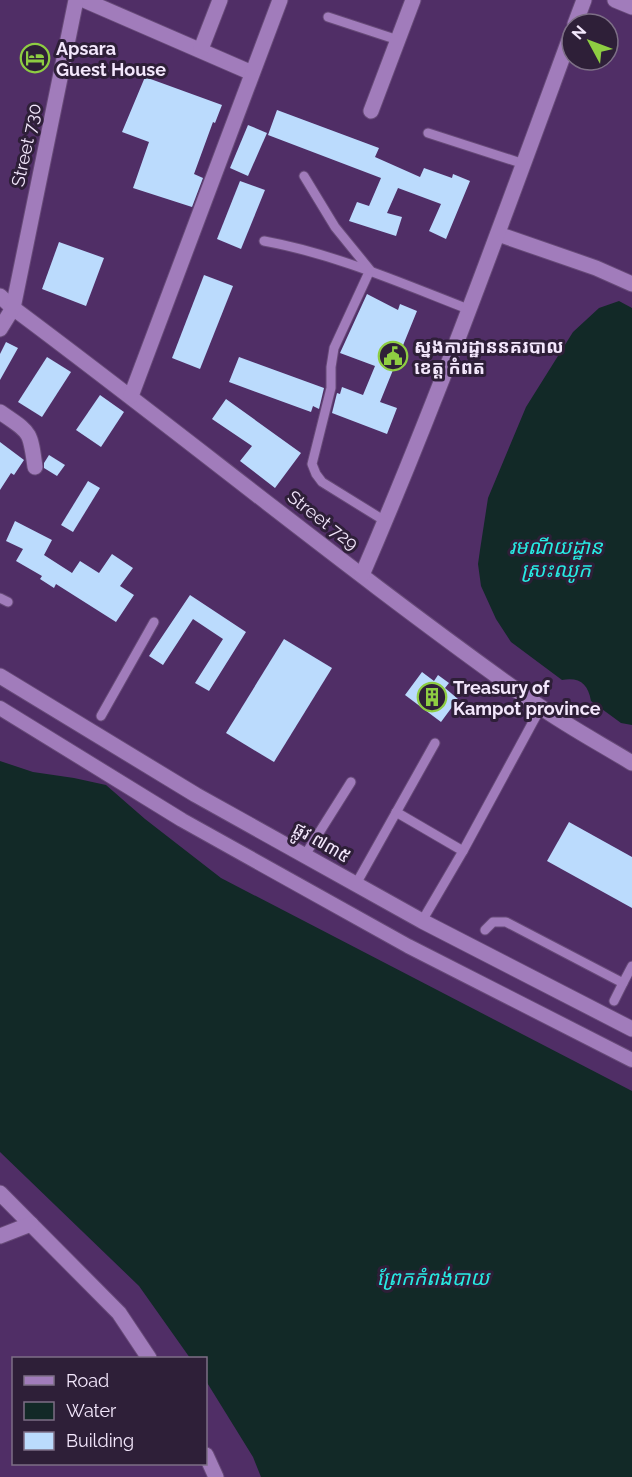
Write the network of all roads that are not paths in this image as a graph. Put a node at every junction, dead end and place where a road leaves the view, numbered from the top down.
1 (76, 0) edge
2 (84, 0) edge
3 (220, 0) edge
4 (280, 0) edge
5 (413, 0) edge
6 (615, 0) edge
7 (632, 7) edge
8 (328, 17) dead end
9 (398, 40) junction
10 (201, 49) junction
11 (560, 65) edge
12 (252, 73) junction
13 (371, 111) dead end
14 (428, 133) dead end
15 (524, 164) junction
16 (304, 176) dead end
17 (498, 234) junction
18 (264, 241) dead end
19 (370, 270) junction
20 (632, 284) edge
21 (0, 296) edge
22 (13, 308) junction
23 (468, 309) junction
24 (0, 329) edge
25 (131, 396) junction
26 (0, 412) edge
27 (35, 467) dead end
28 (386, 521) junction
29 (362, 575) junction
30 (154, 622) dead end
31 (0, 676) edge
32 (541, 707) junction
33 (0, 708) edge
34 (101, 716) dead end
35 (435, 743) dead end
36 (632, 763) edge
37 (351, 782) dead end
38 (396, 812) junction
39 (463, 851) junction
40 (305, 855) junction
41 (356, 884) junction
42 (422, 921) junction
43 (480, 938) junction
44 (632, 966) edge
45 (623, 983) junction
46 (610, 1009) junction
47 (632, 1029) edge
48 (632, 1060) edge
49 (0, 1193) edge
50 (32, 1224) junction
51 (0, 1236) edge
52 (148, 1357) edge
53 (207, 1457) edge
54 (216, 1477) edge

1 - 22 street, Street 730
2 - 10 street
3 - 10 street
4 - 12 street
5 - 9 street
6 - 7 street
8 - 9 lane
9 - 13 street
10 - 12 street
11 - 15 street
12 - 25 street
14 - 15 lane
15 - 17 street
16 - 19 lane
17 - 20 street
17 - 23 street
18 - 19 lane
19 - 23 lane
19 - 28 lane
21 - 22 street, Street 729
22 - 24 street, Street 730
22 - 25 street, Street 729
23 - 28 street
25 - 29 street, Street 729
26 - 27 street
28 - 29 street
29 - 32 street, Street 729
30 - 34 lane
31 - 40 street, ផ្លូវ ៧៣៥
32 - 36 street, Street 729
32 - 39 lane
33 - 48 street
35 - 38 lane
37 - 40 lane
38 - 39 lane
38 - 41 lane
39 - 42 lane
40 - 41 street, ផ្លូវ ៧៣៥
41 - 42 street, ផ្លូវ ៧៣៥
42 - 43 street, ផ្លូវ ៧៣៥
43 - 45 lane
43 - 46 street, ផ្លូវ ៧៣៥
44 - 45 lane
45 - 46 lane
46 - 47 street, ផ្លូវ ៧៣៥
49 - 50 street
50 - 51 street
50 - 52 street
53 - 54 street

